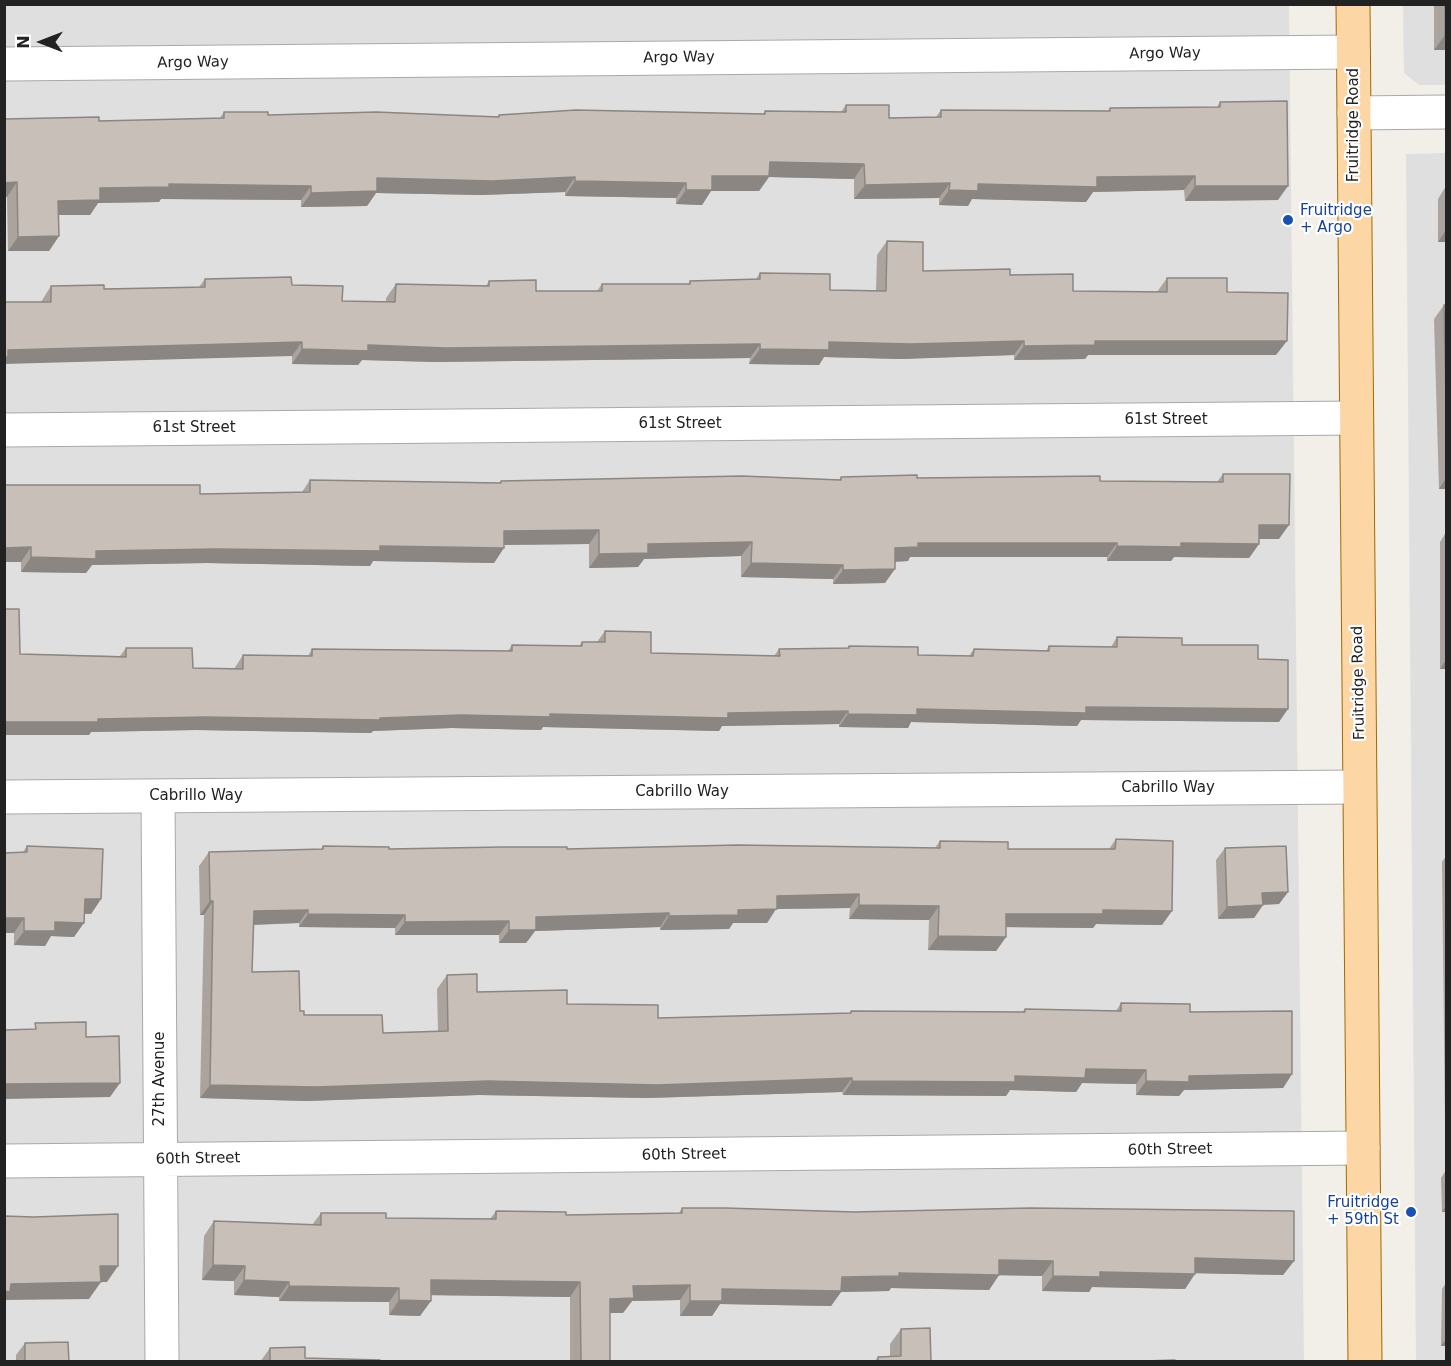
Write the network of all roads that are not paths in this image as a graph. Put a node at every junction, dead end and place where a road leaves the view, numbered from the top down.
1 (1353, 4) edge
2 (1353, 52) junction
3 (4, 64) edge
4 (1446, 112) edge
5 (1354, 113) junction
6 (1356, 418) junction
7 (4, 430) edge
8 (1359, 787) junction
9 (158, 796) junction
10 (4, 797) edge
11 (1363, 1148) junction
12 (160, 1160) junction
13 (4, 1161) edge
14 (162, 1362) edge
15 (1365, 1362) edge

1 - 2 main road, Fruitridge Road
2 - 3 street, Argo Way
2 - 5 main road, Fruitridge Road
4 - 5 street
5 - 6 main road, Fruitridge Road
6 - 7 street, 61st Street
6 - 8 main road, Fruitridge Road
8 - 9 street, Cabrillo Way
8 - 11 main road, Fruitridge Road
9 - 10 street, Cabrillo Way
9 - 12 street, 27th Avenue
11 - 12 street, 60th Street
11 - 15 main road, Fruitridge Road
12 - 13 street, 60th Street
12 - 14 street, 27th Avenue

